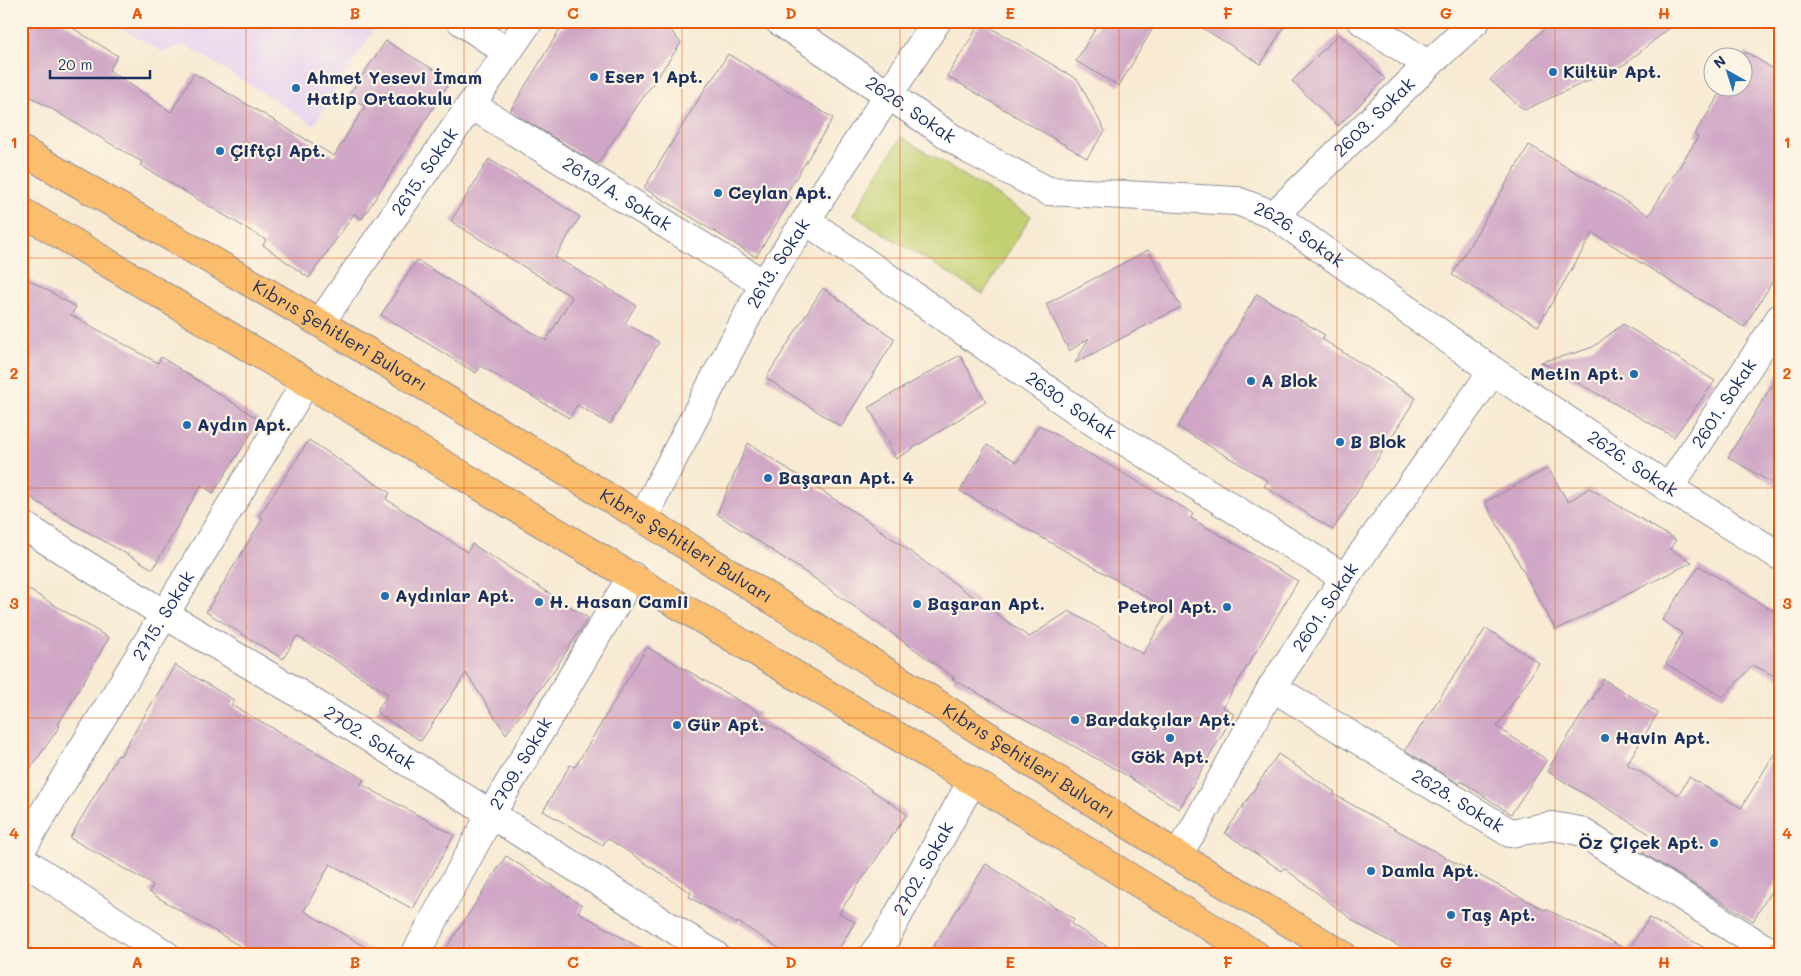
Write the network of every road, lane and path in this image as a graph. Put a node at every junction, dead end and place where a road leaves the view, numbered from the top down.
1 (461, 21) edge
2 (529, 21) edge
3 (780, 21) edge
4 (937, 21) edge
5 (1362, 21) edge
6 (1476, 21) edge
7 (507, 52) junction
8 (1428, 65) junction
9 (890, 94) junction
10 (470, 104) junction
11 (21, 150) edge
12 (21, 211) edge
13 (1274, 215) junction
14 (807, 221) junction
15 (764, 284) junction
16 (1780, 318) edge
17 (320, 323) junction
18 (1493, 371) junction
19 (306, 382) junction
20 (1669, 488) junction
21 (644, 519) junction
22 (21, 524) edge
23 (1780, 556) edge
24 (632, 576) junction
25 (1345, 578) junction
26 (164, 614) junction
27 (1272, 687) junction
28 (972, 781) junction
29 (491, 814) junction
30 (21, 850) edge
31 (1177, 855) junction
32 (21, 859) edge
33 (162, 954) edge
34 (415, 955) edge
35 (715, 955) edge
36 (873, 955) edge
37 (1256, 955) edge
38 (1343, 955) edge
39 (1779, 955) edge

1 - 7 street
2 - 7 street, 2615. Sokak
3 - 9 street, 2626. Sokak
4 - 9 street, 2613. Sokak
5 - 8 street
6 - 8 street, 2603. Sokak
7 - 10 street, 2615. Sokak
8 - 13 street, 2603. Sokak
9 - 13 street, 2626. Sokak
9 - 14 street, 2613. Sokak
10 - 15 street, 2613/A. Sokak
10 - 17 street, 2615. Sokak
11 - 17 main road, Kıbrıs Şehitleri Bulvarı
12 - 19 main road
13 - 18 street, 2626. Sokak
14 - 15 street, 2613. Sokak
14 - 25 street, 2630. Sokak
15 - 21 street, 2613. Sokak
16 - 20 street, 2601. Sokak
17 - 21 main road, Kıbrıs Şehitleri Bulvarı
18 - 20 street, 2626. Sokak
18 - 25 street, 2601. Sokak
19 - 24 main road
19 - 26 street, 2715. Sokak
20 - 23 street, 2626. Sokak
21 - 31 main road, Kıbrıs Şehitleri Bulvarı
22 - 26 street, 2702. Sokak
24 - 28 main road
24 - 29 street, 2709. Sokak
25 - 27 street, 2601. Sokak
26 - 29 street, 2702. Sokak
26 - 30 street, 2715. Sokak
27 - 31 street, 2601. Sokak
27 - 39 street, 2628. Sokak
28 - 36 street, 2702. Sokak
28 - 37 main road
29 - 34 street, 2709. Sokak
29 - 35 street, 2702. Sokak
31 - 38 main road, Kıbrıs Şehitleri Bulvarı
32 - 33 street

